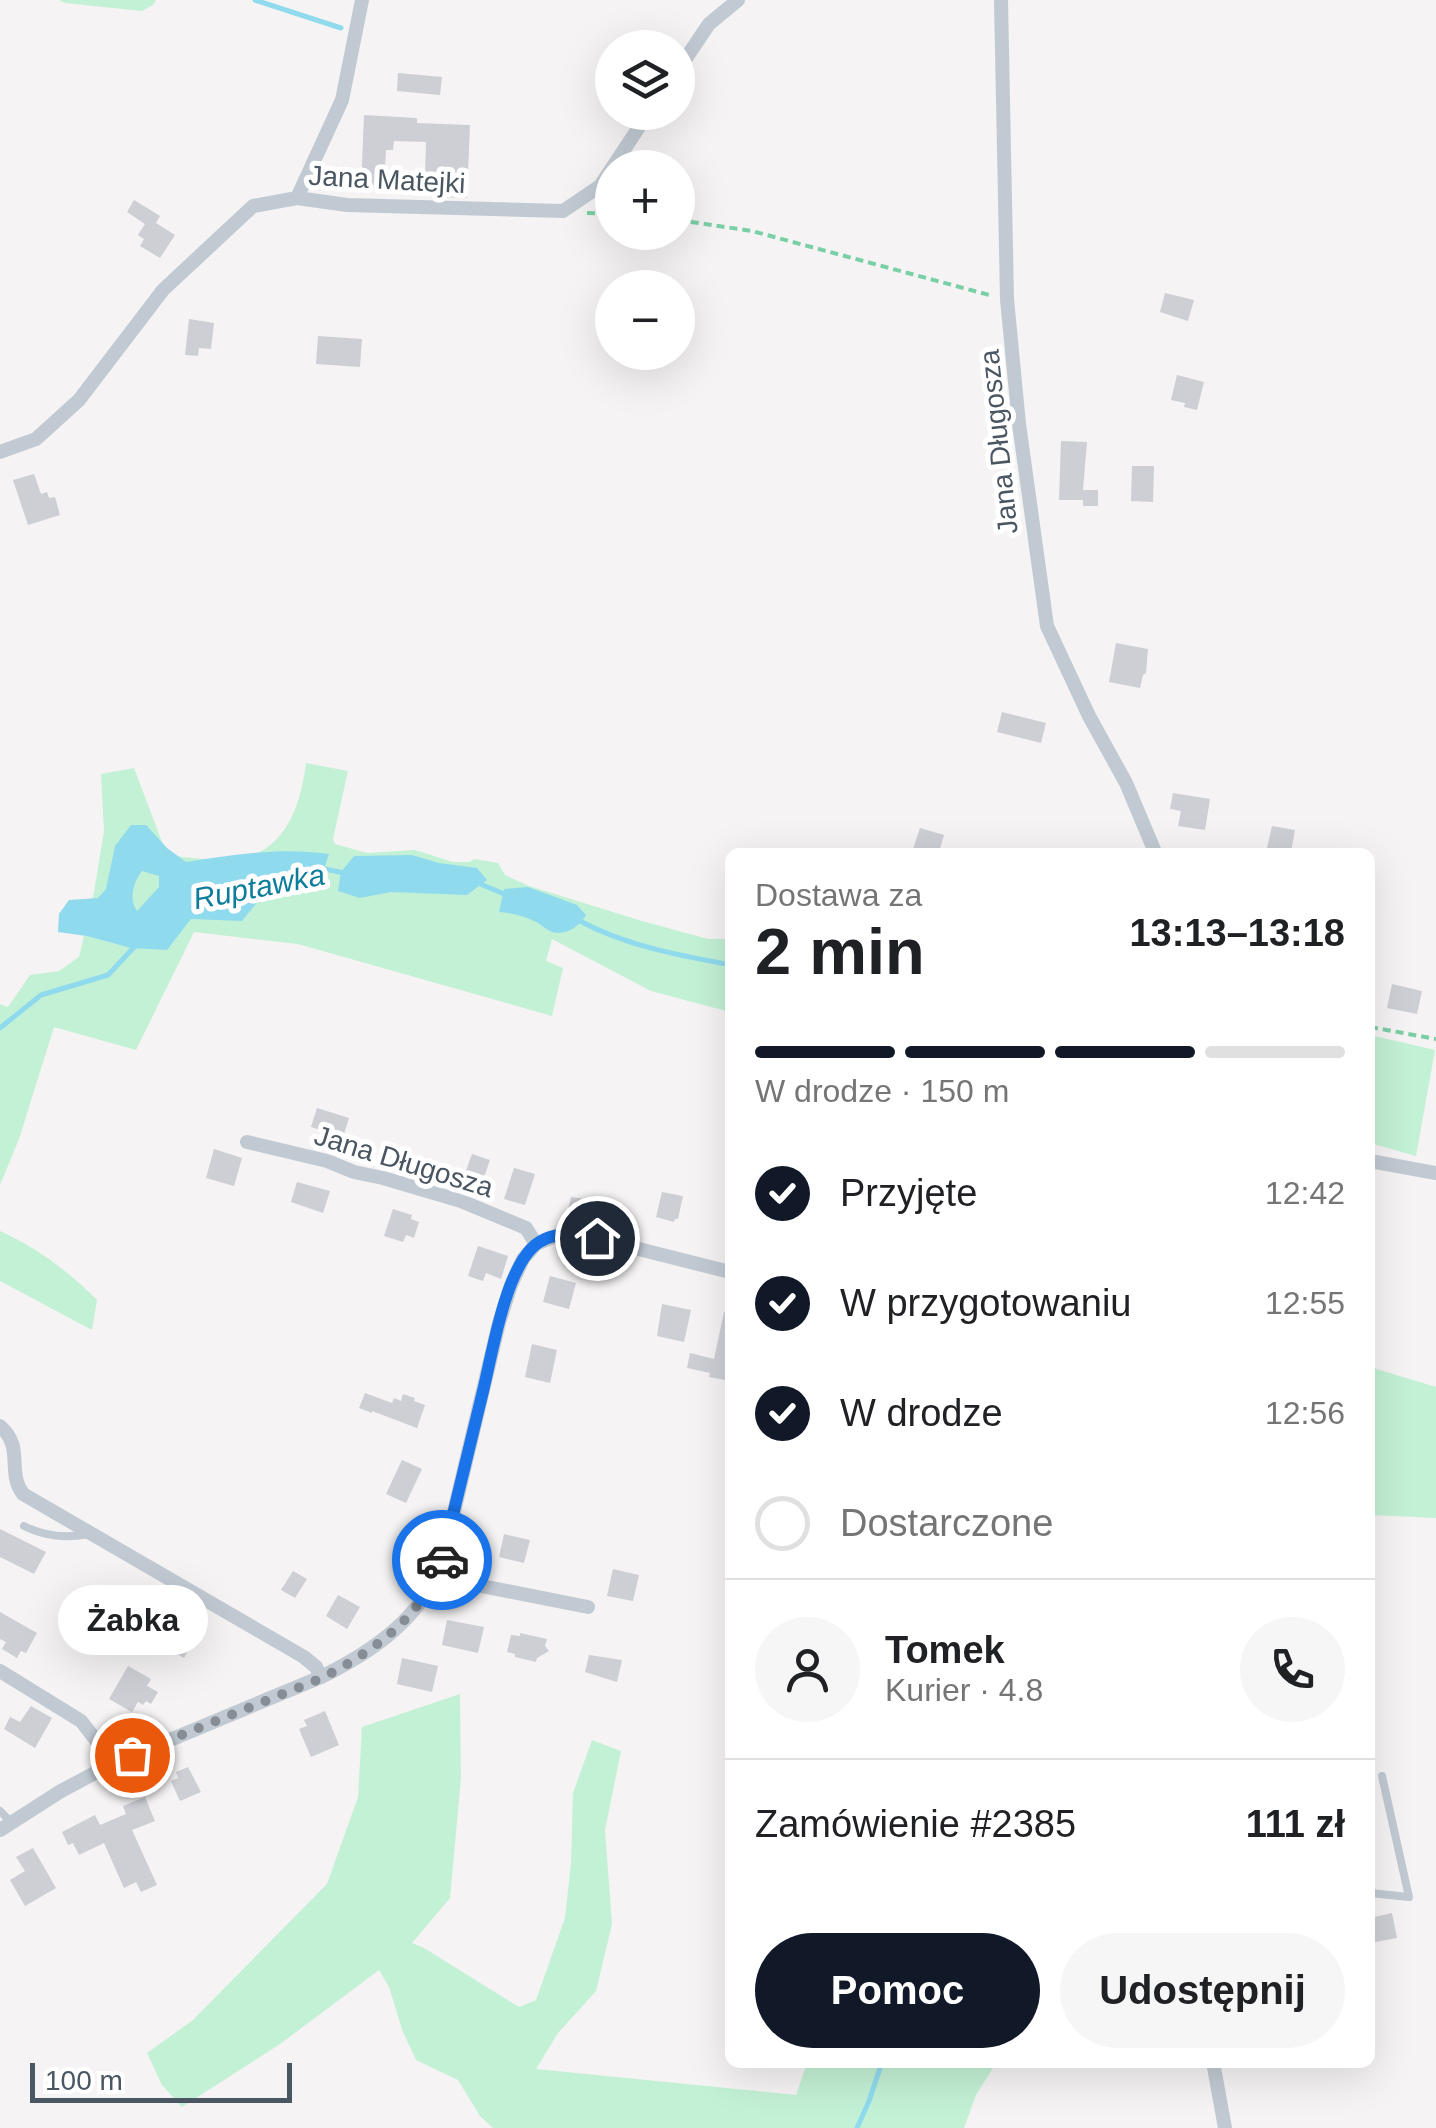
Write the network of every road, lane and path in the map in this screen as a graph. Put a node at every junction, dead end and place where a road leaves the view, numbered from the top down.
1 (362, 0) edge
2 (738, 0) edge
3 (1001, 0) edge
4 (695, 45) edge
5 (637, 130) edge
6 (297, 198) junction
7 (695, 223) edge
8 (1008, 299) junction
9 (0, 452) edge
10 (1153, 848) edge
11 (1375, 1028) edge
12 (1436, 1039) edge
13 (247, 1142) dead end
14 (1375, 1162) edge
15 (1436, 1173) edge
16 (536, 1244) junction
17 (725, 1271) edge
18 (0, 1426) edge
19 (24, 1526) dead end
20 (90, 1534) junction
21 (436, 1577) junction
22 (588, 1606) dead end
23 (0, 1671) edge
24 (322, 1678) junction
25 (110, 1765) junction
26 (1382, 1776) dead end
27 (0, 1810) edge
28 (6, 1826) edge
29 (1375, 1894) edge
30 (1214, 2068) edge
31 (1225, 2128) edge

1 - 6 street
2 - 4 street
3 - 8 street, Jana Długosza
5 - 6 street, Jana Matejki
6 - 9 street, Jana Matejki
7 - 8 path
8 - 10 street, Jana Długosza
11 - 12 path
13 - 16 street, Jana Długosza
14 - 15 street
16 - 17 street
16 - 21 street
18 - 20 street
19 - 20 lane
20 - 24 street
21 - 22 street
21 - 24 street
23 - 25 street
24 - 25 street
25 - 28 street
26 - 29 lane
27 - 28 lane
30 - 31 street

